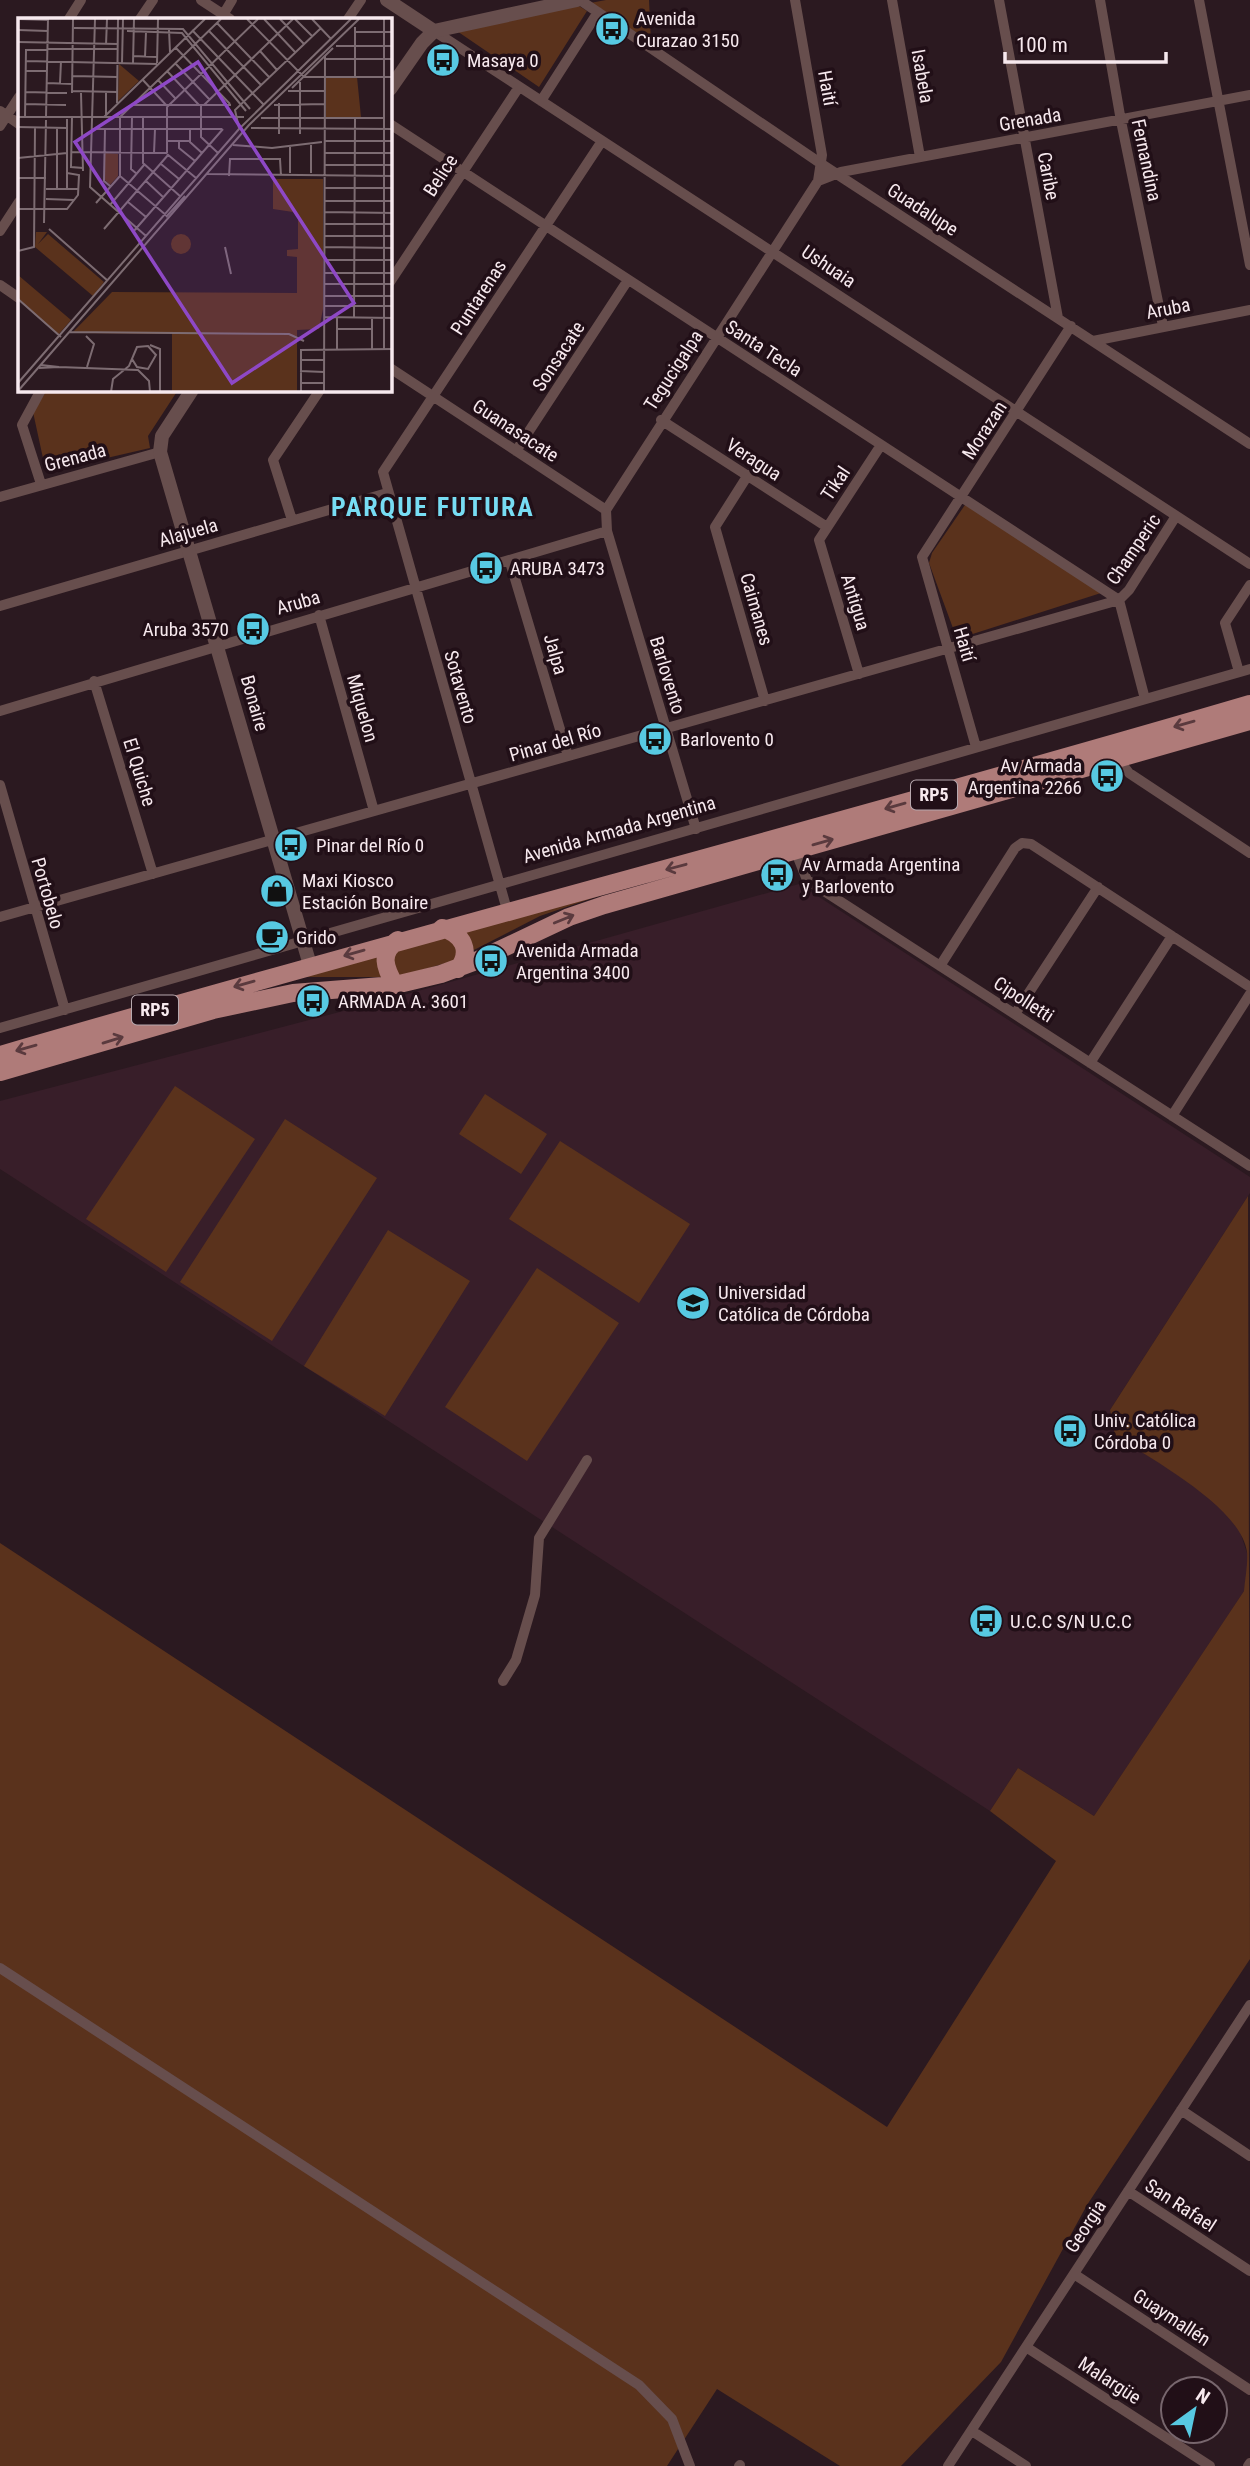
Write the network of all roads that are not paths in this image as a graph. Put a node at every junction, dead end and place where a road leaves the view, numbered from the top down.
1 (81, 0) edge
2 (153, 0) edge
3 (201, 0) edge
4 (232, 0) edge
5 (360, 0) edge
6 (387, 0) edge
7 (579, 0) edge
8 (795, 0) edge
9 (892, 0) edge
10 (999, 0) edge
11 (1100, 0) edge
12 (1199, 0) edge
13 (597, 12) junction
14 (227, 17) edge
15 (70, 18) edge
16 (141, 18) edge
17 (349, 18) edge
18 (433, 31) junction
19 (392, 86) edge
20 (519, 87) junction
21 (1250, 96) edge
22 (18, 98) edge
23 (541, 101) junction
24 (1218, 101) junction
25 (3, 114) edge
26 (1121, 121) junction
27 (18, 123) edge
28 (392, 125) edge
29 (0, 126) edge
30 (1024, 137) junction
31 (602, 141) junction
32 (920, 158) junction
33 (823, 165) junction
34 (463, 171) junction
35 (836, 173) junction
36 (818, 181) junction
37 (18, 204) edge
38 (546, 226) junction
39 (0, 231) edge
40 (772, 251) junction
41 (1250, 265) edge
42 (392, 279) edge
43 (628, 279) junction
44 (0, 285) edge
45 (18, 297) edge
46 (1250, 310) edge
47 (1058, 318) junction
48 (1071, 326) junction
49 (1163, 326) junction
50 (716, 337) junction
51 (1093, 341) junction
52 (392, 369) edge
53 (40, 392) edge
54 (191, 392) edge
55 (319, 392) edge
56 (433, 396) junction
57 (1016, 413) junction
58 (661, 420) junction
59 (1250, 444) edge
60 (881, 445) junction
61 (516, 451) junction
62 (160, 452) junction
63 (383, 472) joint
64 (748, 475) junction
65 (41, 484) junction
66 (387, 493) junction
67 (0, 497) edge
68 (961, 497) junction
69 (606, 510) junction
70 (1176, 516) junction
71 (292, 520) junction
72 (827, 527) junction
73 (607, 531) junction
74 (818, 540) joint
75 (190, 549) junction
76 (924, 551) joint
77 (510, 562) junction
78 (1250, 564) edge
79 (1250, 585) edge
80 (414, 588) junction
81 (1119, 600) junction
82 (0, 606) edge
83 (319, 615) junction
84 (218, 644) junction
85 (949, 649) junction
86 (1244, 671) edge
87 (859, 674) junction
88 (94, 681) junction
89 (1145, 699) junction
90 (765, 701) junction
91 (1250, 704) edge
92 (0, 710) edge
93 (1250, 721) edge
94 (666, 729) junction
95 (976, 747) junction
96 (568, 757) junction
97 (1119, 760) junction
98 (471, 784) junction
99 (0, 785) edge
100 (374, 811) junction
101 (696, 829) junction
102 (274, 840) junction
103 (795, 850) junction
104 (1250, 853) edge
105 (153, 874) junction
106 (499, 886) junction
107 (1098, 887) junction
108 (34, 908) junction
109 (507, 910) junction
110 (0, 917) edge
111 (442, 928) junction
112 (1172, 936) junction
113 (302, 939) junction
114 (398, 940) junction
115 (310, 965) junction
116 (940, 966) junction
117 (458, 969) junction
118 (396, 985) junction
119 (1250, 988) edge
120 (1250, 993) edge
121 (65, 1010) junction
122 (1015, 1014) junction
123 (0, 1028) edge
124 (0, 1055) edge
125 (1090, 1063) junction
126 (0, 1072) edge
127 (1172, 1116) junction
128 (1248, 1160) edge
129 (587, 1460) dead end
130 (503, 1681) dead end
131 (0, 1968) edge
132 (1250, 2005) edge
133 (1245, 2022) edge
134 (1181, 2110) junction
135 (1250, 2156) edge
136 (1128, 2191) junction
137 (1250, 2271) edge
138 (1074, 2274) junction
139 (1027, 2347) junction
140 (1250, 2390) edge
141 (972, 2431) junction
142 (690, 2466) edge
143 (948, 2466) edge
144 (1026, 2466) edge
145 (1210, 2466) edge

1 - 15 street
2 - 16 street
3 - 14 street
4 - 14 street
5 - 17 street
6 - 18 street, Ushuaia
7 - 13 street, Guadalupe
7 - 18 street
8 - 33 street, Haití
9 - 32 street, Isabela
10 - 30 street, Caribe
11 - 26 street, Fernandina
12 - 24 street
13 - 23 street
13 - 33 street, Guadalupe
18 - 19 street
18 - 20 street, Ushuaia
20 - 23 street, Ushuaia
20 - 34 street, Belice
21 - 24 street, Grenada
22 - 25 street
23 - 31 street, Ushuaia
24 - 26 street, Grenada
24 - 41 street
25 - 27 street
25 - 29 street
26 - 30 street, Grenada
26 - 49 street, Fernandina
28 - 34 street, Santa Tecla
30 - 32 street, Grenada
30 - 47 street, Caribe
31 - 38 street, Puntarenas
31 - 40 street, Ushuaia
32 - 35 street, Grenada
33 - 35 street, Guadalupe
33 - 36 street, Haití
34 - 38 street, Santa Tecla
34 - 42 street, Belice
35 - 36 street, Grenada
35 - 47 street, Guadalupe
36 - 40 street, Tegucigalpa
37 - 39 street
38 - 43 street, Santa Tecla
38 - 56 street, Puntarenas
40 - 50 street, Tegucigalpa
40 - 57 street, Ushuaia
43 - 50 street, Santa Tecla
43 - 61 street, Sonsacate
44 - 45 street
46 - 49 street, Aruba
47 - 48 street, Guadalupe
48 - 51 street, Guadalupe
48 - 57 street, Morazan
49 - 51 street, Aruba
50 - 58 street, Tegucigalpa
50 - 60 street, Santa Tecla
51 - 59 street, Guadalupe
52 - 56 street, Guanasacate
53 - 65 street
54 - 62 street
55 - 71 street
56 - 61 street, Guanasacate
56 - 63 street, Puntarenas
57 - 68 street, Morazan
57 - 70 street, Ushuaia
58 - 64 street, Veragua
58 - 69 street, Tegucigalpa
60 - 68 street, Santa Tecla
60 - 72 street, Tikal
61 - 69 street, Guanasacate
62 - 65 street, Grenada
62 - 75 street, Bonaire
63 - 66 street, Sotavento
64 - 72 street, Veragua
64 - 90 street, Caimanes
65 - 67 street, Grenada
66 - 71 street, Alajuela
66 - 80 street, Sotavento
68 - 76 street, Morazan
68 - 81 street, Santa Tecla
69 - 73 street
70 - 78 street, Ushuaia
70 - 81 street, Champeric
71 - 75 street, Alajuela
72 - 74 street, Tikal
73 - 77 street, Aruba
73 - 94 street, Barlovento
74 - 87 street, Antigua
75 - 82 street, Alajuela
75 - 84 street, Bonaire
76 - 85 street, Haití
77 - 80 street, Aruba
77 - 96 street, Jalpa
79 - 86 street
80 - 83 street, Aruba
80 - 98 street, Sotavento
81 - 85 street, Pinar del Río
81 - 89 street
83 - 84 street, Aruba
83 - 100 street, Miquelon
84 - 88 street, Aruba
84 - 102 street, Bonaire
85 - 87 street, Pinar del Río
85 - 95 street, Haití
86 - 89 street, Avenida Armada Argentina
87 - 90 street, Pinar del Río
88 - 92 street, Aruba
88 - 105 street, El Quiche
89 - 95 street, Avenida Armada Argentina
90 - 94 street, Pinar del Río
91 -> 109 main road, RP5
93 - 97 main road, RP5
94 - 96 street, Pinar del Río
94 - 101 street, Barlovento
95 - 101 street, Avenida Armada Argentina
96 - 98 street, Pinar del Río
103 -> 97 main road, RP5
97 - 104 street
98 - 100 street, Pinar del Río
98 - 106 street, Sotavento
99 - 108 street, Portobelo
100 - 102 street, Pinar del Río
101 - 106 street, Avenida Armada Argentina
102 - 105 street, Pinar del Río
102 - 113 street, Bonaire
103 - 116 street, Cipolletti
117 -> 103 main road, RP5
105 - 108 street, Pinar del Río
106 - 109 street, Sotavento
106 - 113 street, Avenida Armada Argentina
107 - 112 street
107 - 116 street
107 - 122 street
108 - 110 street, Pinar del Río
108 - 121 street, Portobelo
109 - 111 main road, RP5
111 - 114 main road, RP5
111 - 117 main road
112 - 119 street
112 - 125 street
113 - 115 street, Bonaire
113 - 121 street, Avenida Armada Argentina
114 -> 115 main road, RP5
114 - 118 main road
115 -> 124 main road, RP5
116 - 122 street, Cipolletti
117 - 118 main road, RP5
126 -> 118 main road, RP5
120 - 127 street
121 - 123 street, Avenida Armada Argentina
122 - 125 street, Cipolletti
125 - 127 street, Cipolletti
127 - 128 street, Cipolletti
129 - 130 street
131 - 142 street
132 - 133 street, Georgia
133 - 134 street, Georgia
134 - 135 street
134 - 136 street, Georgia
136 - 137 street, San Rafael
136 - 138 street, Georgia
138 - 139 street, Georgia
138 - 140 street, Guaymallén
139 - 141 street, Georgia
139 - 145 street, Malargüe
141 - 143 street, Georgia
141 - 144 street

